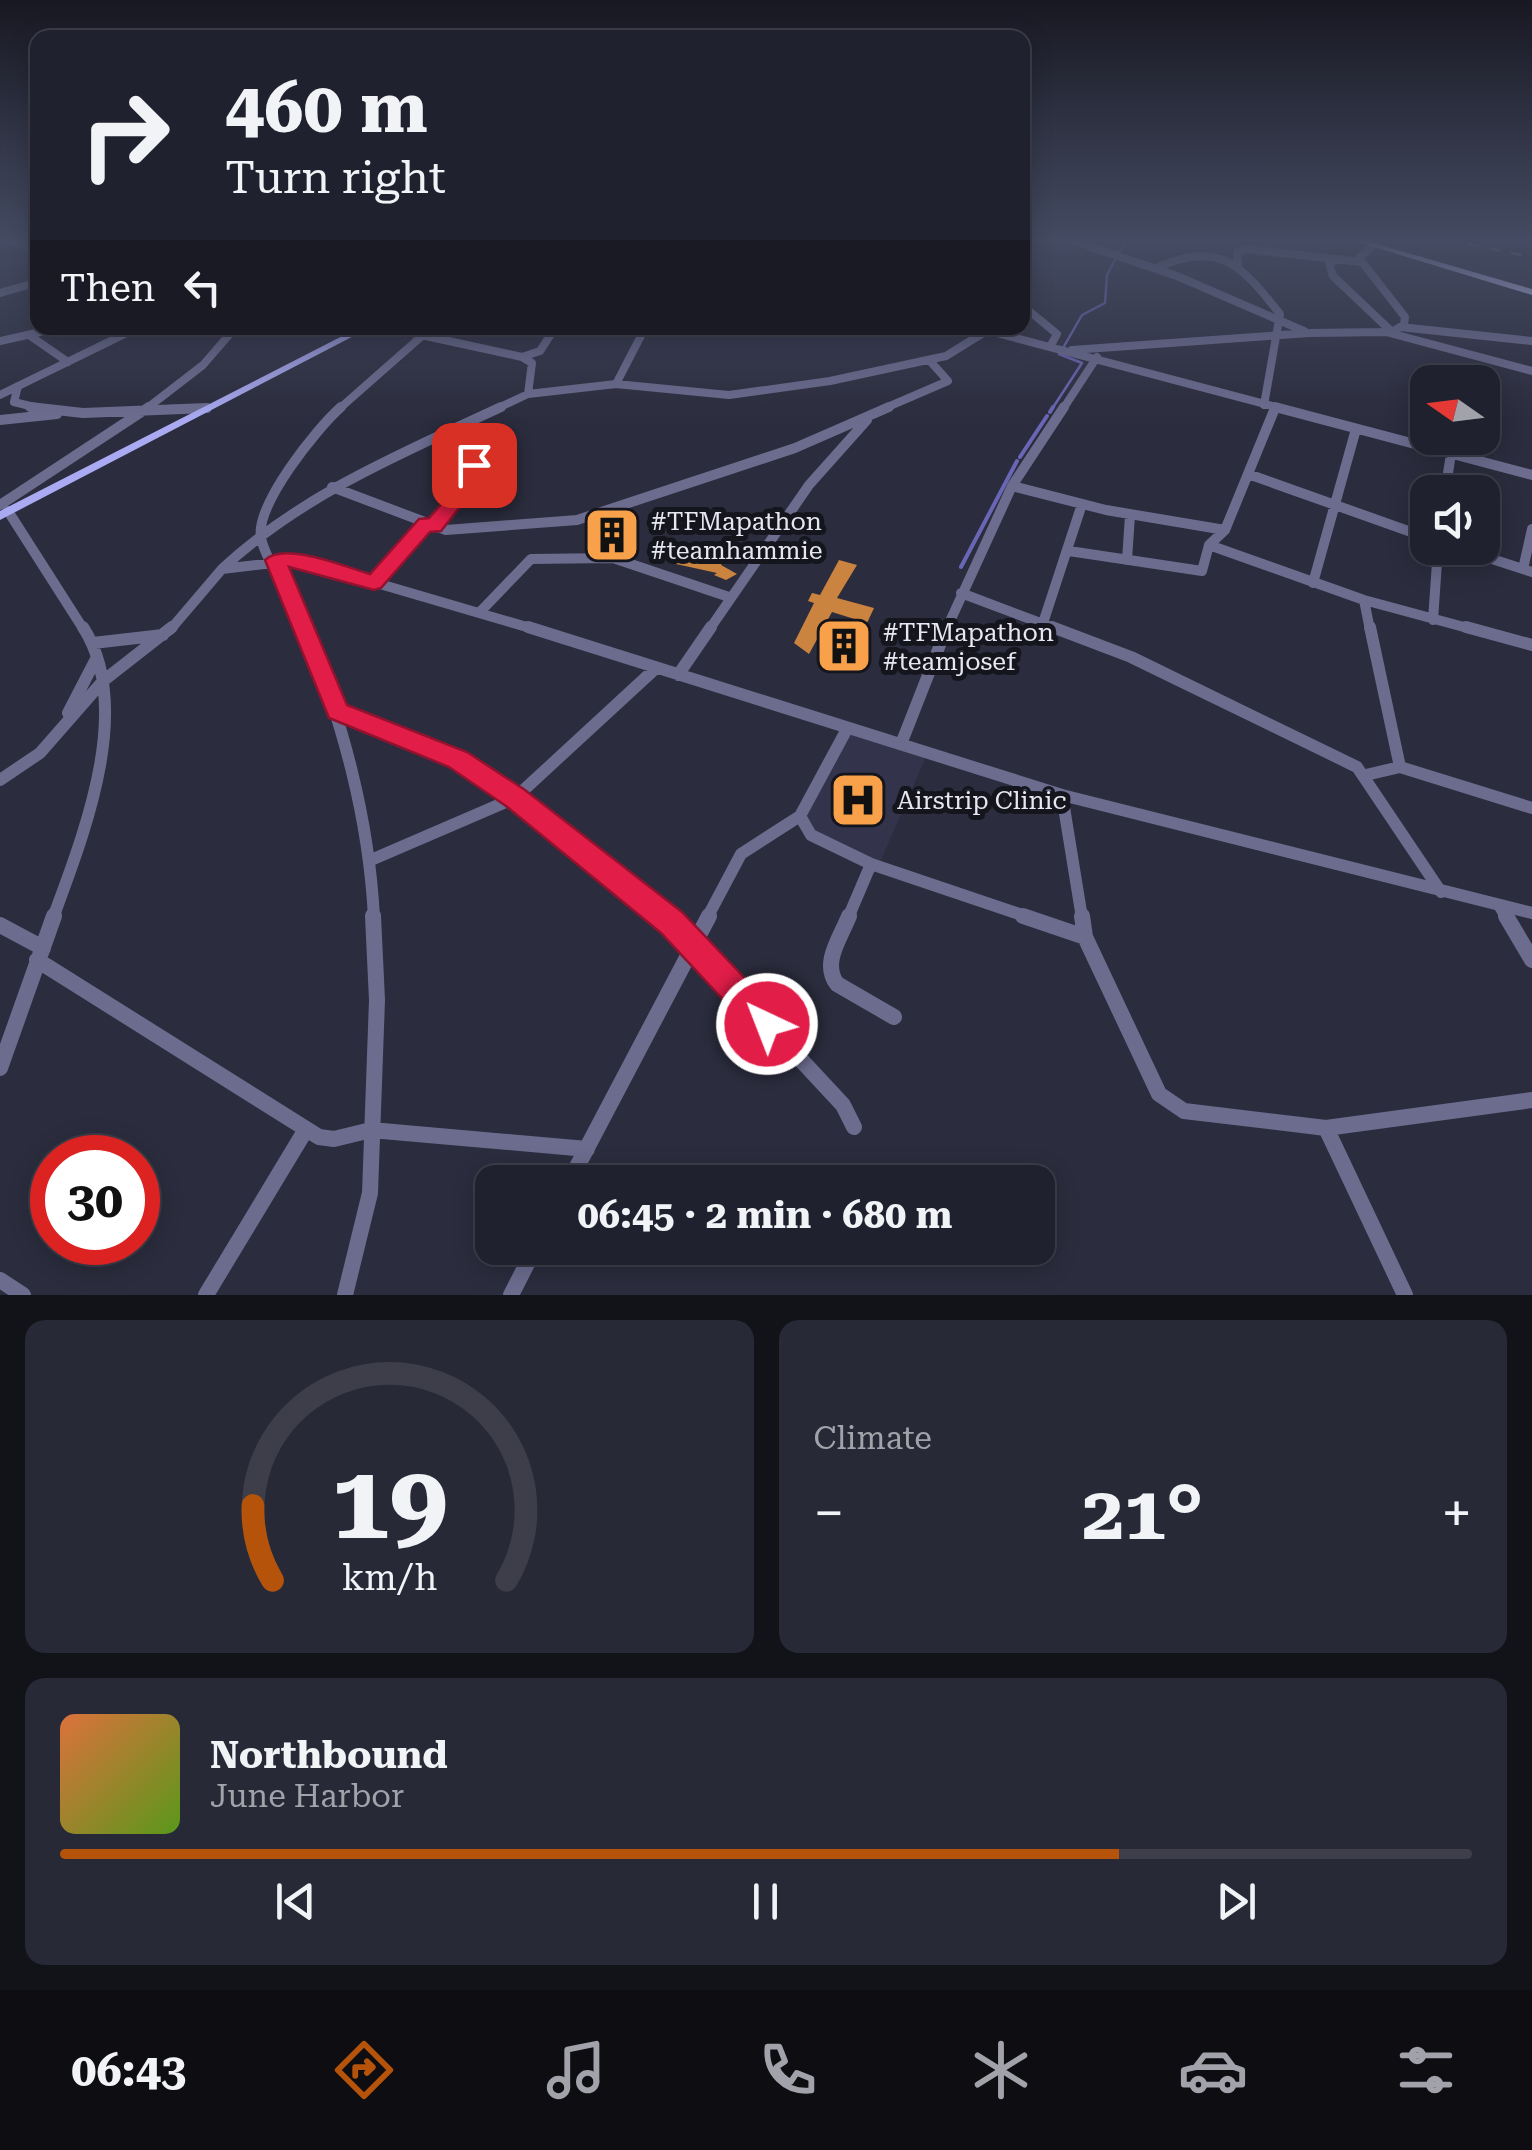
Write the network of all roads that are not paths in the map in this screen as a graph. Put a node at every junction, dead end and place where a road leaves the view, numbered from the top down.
1 (1230, 300) edge
2 (1269, 300) edge
3 (1360, 300) edge
4 (1396, 302) joint
5 (1366, 306) junction
6 (1030, 312) edge
7 (1280, 322) junction
8 (1392, 330) junction
9 (1309, 333) junction
10 (28, 335) joint
11 (123, 335) edge
12 (231, 335) edge
13 (348, 335) edge
14 (424, 335) edge
15 (438, 335) edge
16 (550, 335) edge
17 (641, 335) edge
18 (977, 335) edge
19 (1005, 335) edge
20 (1275, 337) junction
21 (0, 341) edge
22 (1532, 341) edge
23 (1104, 345) junction
24 (1050, 347) junction
25 (1066, 351) junction
26 (522, 357) junction
27 (1095, 360) junction
28 (930, 361) junction
29 (68, 362) junction
30 (1532, 371) edge
31 (616, 384) junction
32 (18, 386) junction
33 (528, 394) junction
34 (0, 395) edge
35 (1269, 406) junction
36 (153, 407) junction
37 (208, 408) junction
38 (76, 412) junction
39 (873, 414) junction
40 (0, 420) edge
41 (455, 429) junction
42 (1356, 429) junction
43 (1410, 443) edge
44 (1455, 455) edge
45 (1248, 474) junction
46 (1532, 475) edge
47 (1012, 486) junction
48 (332, 487) junction
49 (1336, 502) junction
50 (1082, 504) junction
51 (3, 511) edge
52 (1130, 515) junction
53 (430, 525) junction
54 (1532, 529) edge
55 (1225, 530) junction
56 (1410, 531) edge
57 (261, 537) junction
58 (1210, 546) junction
59 (1068, 551) junction
60 (276, 560) junction
61 (1127, 560) junction
62 (1500, 561) edge
63 (1437, 565) edge
64 (222, 568) junction
65 (1528, 570) edge
66 (374, 582) junction
67 (1313, 583) junction
68 (961, 593) junction
69 (729, 596) junction
70 (1364, 600) junction
71 (480, 612) junction
72 (1433, 620) junction
73 (1043, 623) junction
74 (165, 634) junction
75 (93, 642) junction
76 (1532, 645) edge
77 (98, 656) junction
78 (656, 668) junction
79 (678, 674) junction
80 (104, 680) junction
81 (338, 711) junction
82 (65, 722) junction
83 (847, 729) junction
84 (901, 744) junction
85 (1400, 768) junction
86 (1366, 776) junction
87 (0, 780) edge
88 (1062, 795) junction
89 (515, 798) junction
90 (1532, 808) edge
91 (800, 816) junction
92 (371, 860) junction
93 (870, 864) junction
94 (1441, 892) junction
95 (1499, 905) junction
96 (1532, 913) edge
97 (0, 924) edge
98 (1085, 936) junction
99 (692, 943) junction
100 (40, 954) junction
101 (1532, 960) edge
102 (894, 1017) dead end
103 (0, 1068) edge
104 (1532, 1100) edge
105 (854, 1127) dead end
106 (1326, 1128) junction
107 (371, 1130) junction
108 (305, 1131) junction
109 (586, 1148) junction
110 (578, 1165) edge
111 (527, 1265) edge
112 (0, 1280) edge
113 (23, 1295) edge
114 (206, 1295) edge
115 (344, 1295) edge
116 (511, 1295) edge
117 (1405, 1295) edge

1 - 7 street
2 - 7 street
3 - 5 street
4 - 5 street
4 - 8 street
5 - 8 street
6 - 24 street
7 - 9 street
7 - 20 street
8 - 9 street
8 - 22 street
8 - 30 street
9 - 20 street
10 - 21 street
10 - 29 street
11 - 29 street
12 - 36 street
13 - 37 main road
14 - 57 street
15 - 26 street
16 - 26 street
17 - 31 street
18 - 28 street
19 - 24 street
20 - 23 street
20 - 35 street
23 - 25 street
23 - 27 street
24 - 25 street
25 - 27 street
26 - 33 street
27 - 35 street
27 - 47 street
28 - 31 street
28 - 39 street
29 - 32 street
31 - 33 street
32 - 34 street
32 - 38 street
33 - 41 street
35 - 42 street
35 - 45 street
36 - 37 street
36 - 38 street
36 - 51 street
37 - 51 main road
38 - 40 street
39 - 53 street
39 - 69 street
41 - 48 street
41 - 53 street
42 - 43 street
42 - 49 street
44 - 46 street
45 - 49 street
45 - 55 street
47 - 50 street
47 - 68 street
48 - 53 street
48 - 57 street
49 - 56 street
49 - 67 street
50 - 52 street
50 - 59 street
51 - 75 street
52 - 55 street
52 - 61 street
53 - 66 street
54 - 65 street
55 - 58 street
57 - 60 street
57 - 64 street
58 - 61 street
58 - 67 street
59 - 61 street
59 - 73 street
60 - 64 street
60 - 66 street
60 - 81 street
62 - 65 street
63 - 72 street
64 - 74 street
66 - 71 street
67 - 70 street
68 - 73 street
68 - 84 street
69 - 71 street
69 - 79 street
70 - 72 street
70 - 85 street
71 - 78 street
72 - 76 street
73 - 86 street
74 - 75 street
74 - 80 street
75 - 77 street
77 - 80 street
77 - 82 street
78 - 79 street
78 - 89 street
79 - 83 street
80 - 82 street
80 - 100 street
81 - 89 street
81 - 92 street
82 - 87 street
83 - 84 street
83 - 91 street
84 - 88 street
85 - 86 street
85 - 90 street
86 - 94 street
88 - 94 street
88 - 98 street
89 - 92 street
89 - 99 street
91 - 93 street
91 - 99 street
92 - 107 street
93 - 98 street
93 - 102 street
94 - 95 street
95 - 96 street
95 - 101 street
97 - 100 street
98 - 106 street
99 - 105 street
99 - 109 street
100 - 103 street
100 - 108 street
104 - 106 street
106 - 117 street
107 - 108 street
107 - 109 street
107 - 115 street
108 - 114 street
109 - 110 street
111 - 116 street
112 - 113 street

